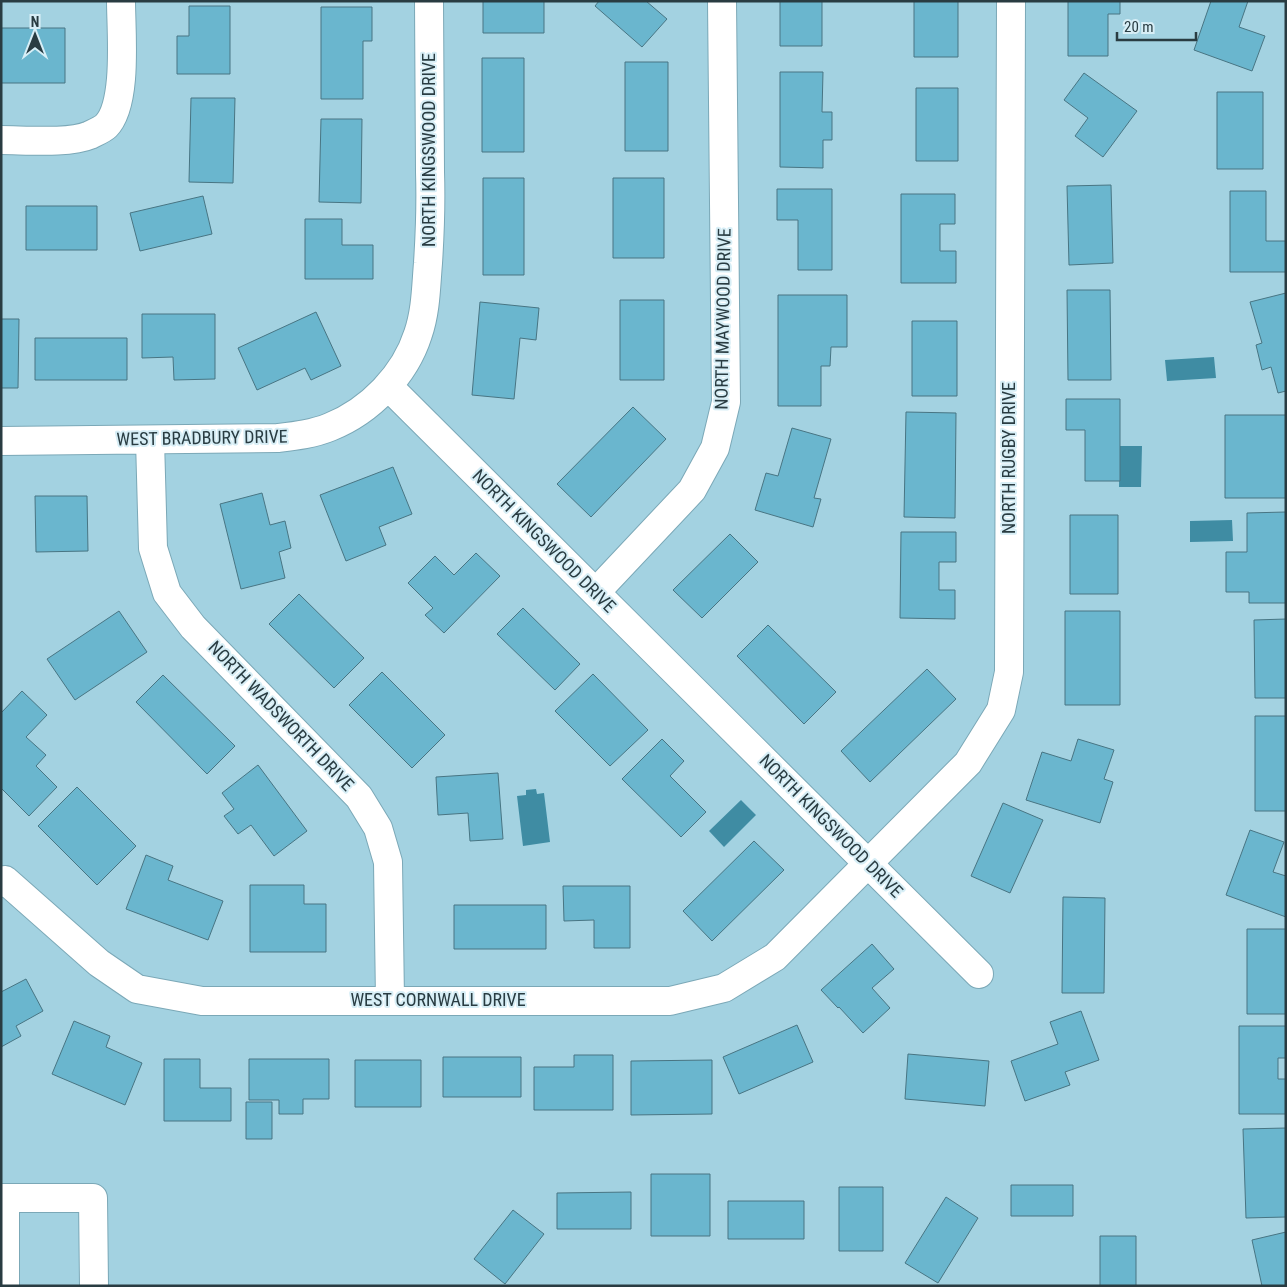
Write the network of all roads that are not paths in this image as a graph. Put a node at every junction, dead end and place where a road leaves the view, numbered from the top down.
1 (121, 1) edge
2 (429, 1) edge
3 (722, 1) edge
4 (1011, 1) edge
5 (1, 140) edge
6 (388, 386) junction
7 (150, 440) junction
8 (1, 441) edge
9 (596, 592) junction
10 (868, 863) junction
11 (3, 879) edge
12 (979, 974) dead end
13 (390, 1000) junction
14 (3, 1198) edge
15 (5, 1286) edge
16 (94, 1286) edge

1 - 5 street
2 - 6 street, NORTH KINGSWOOD DRIVE
3 - 9 street, NORTH MAYWOOD DRIVE
4 - 10 street, NORTH RUGBY DRIVE
6 - 7 street, WEST BRADBURY DRIVE
6 - 9 street, NORTH KINGSWOOD DRIVE
7 - 8 street, WEST BRADBURY DRIVE
7 - 13 street, NORTH WADSWORTH DRIVE
9 - 10 street, NORTH KINGSWOOD DRIVE
10 - 12 street, NORTH KINGSWOOD DRIVE
10 - 13 street, WEST CORNWALL DRIVE
11 - 13 street, WEST CORNWALL DRIVE
14 - 15 street
14 - 16 street

